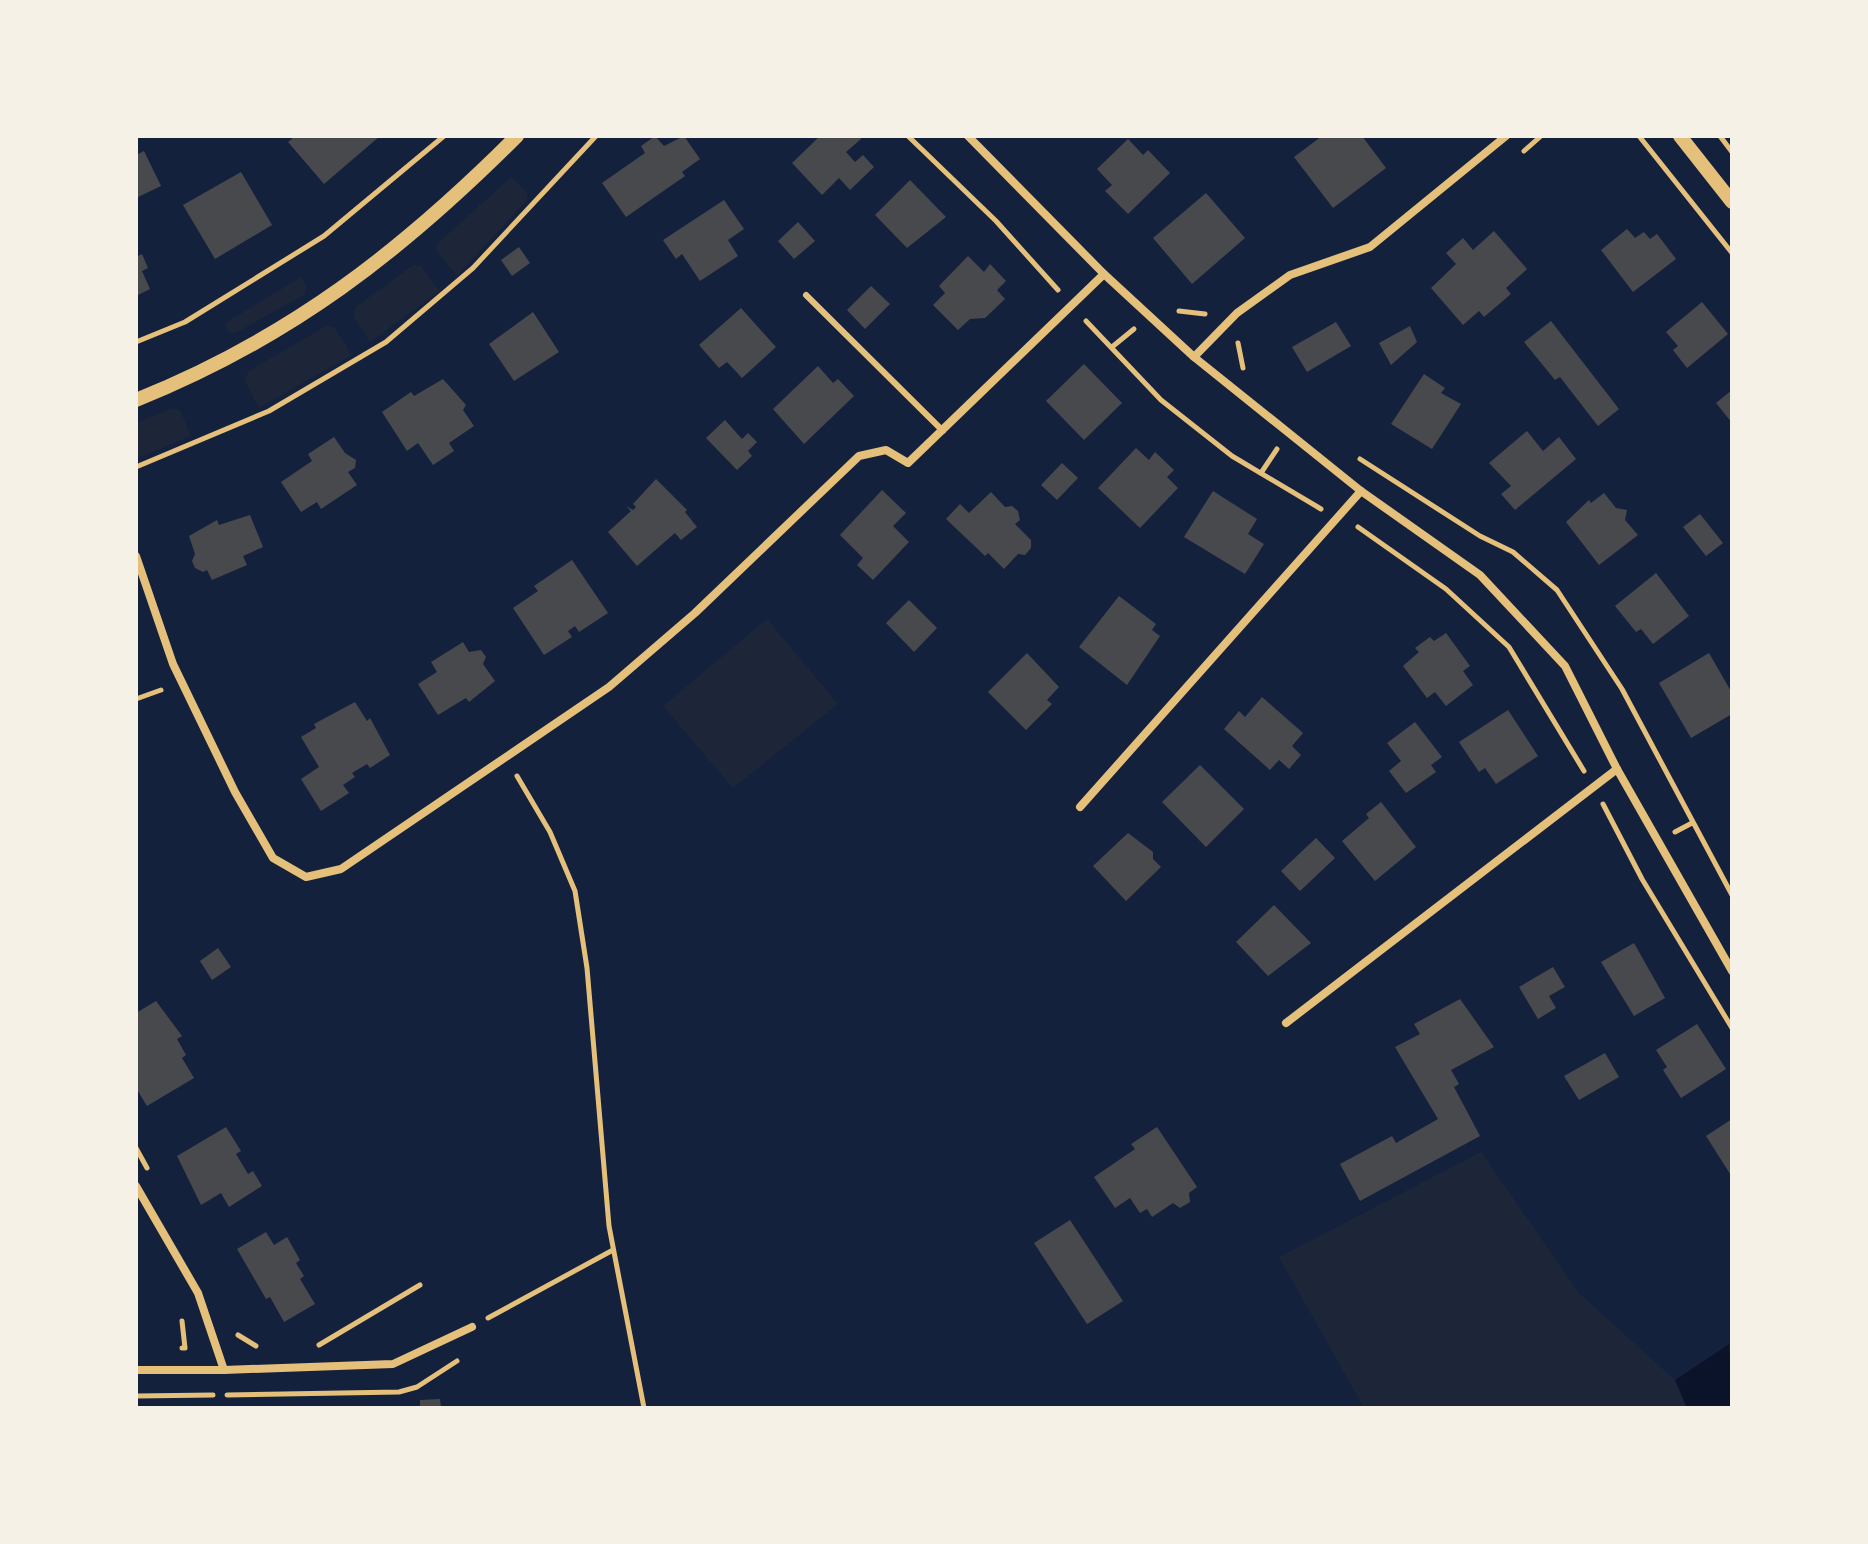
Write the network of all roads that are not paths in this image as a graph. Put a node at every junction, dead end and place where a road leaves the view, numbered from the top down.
1 (517, 136) edge
2 (968, 136) edge
3 (1506, 136) edge
4 (1680, 136) edge
5 (1732, 202) edge
6 (1104, 274) junction
7 (806, 295) dead end
8 (1194, 357) junction
9 (136, 400) edge
10 (943, 431) junction
11 (1361, 491) junction
12 (136, 556) edge
13 (1617, 769) junction
14 (1080, 807) dead end
15 (1732, 971) edge
16 (1286, 1023) dead end
17 (136, 1186) edge
18 (472, 1327) road end
19 (136, 1370) edge
20 (224, 1370) junction

1 - 9 street
2 - 6 street
3 - 8 street
4 - 5 street
6 - 8 street
6 - 10 street
7 - 10 lane
8 - 11 street
10 - 12 street
11 - 13 street
11 - 14 street
13 - 15 street
13 - 16 street
17 - 20 street
18 - 20 street
19 - 20 street

